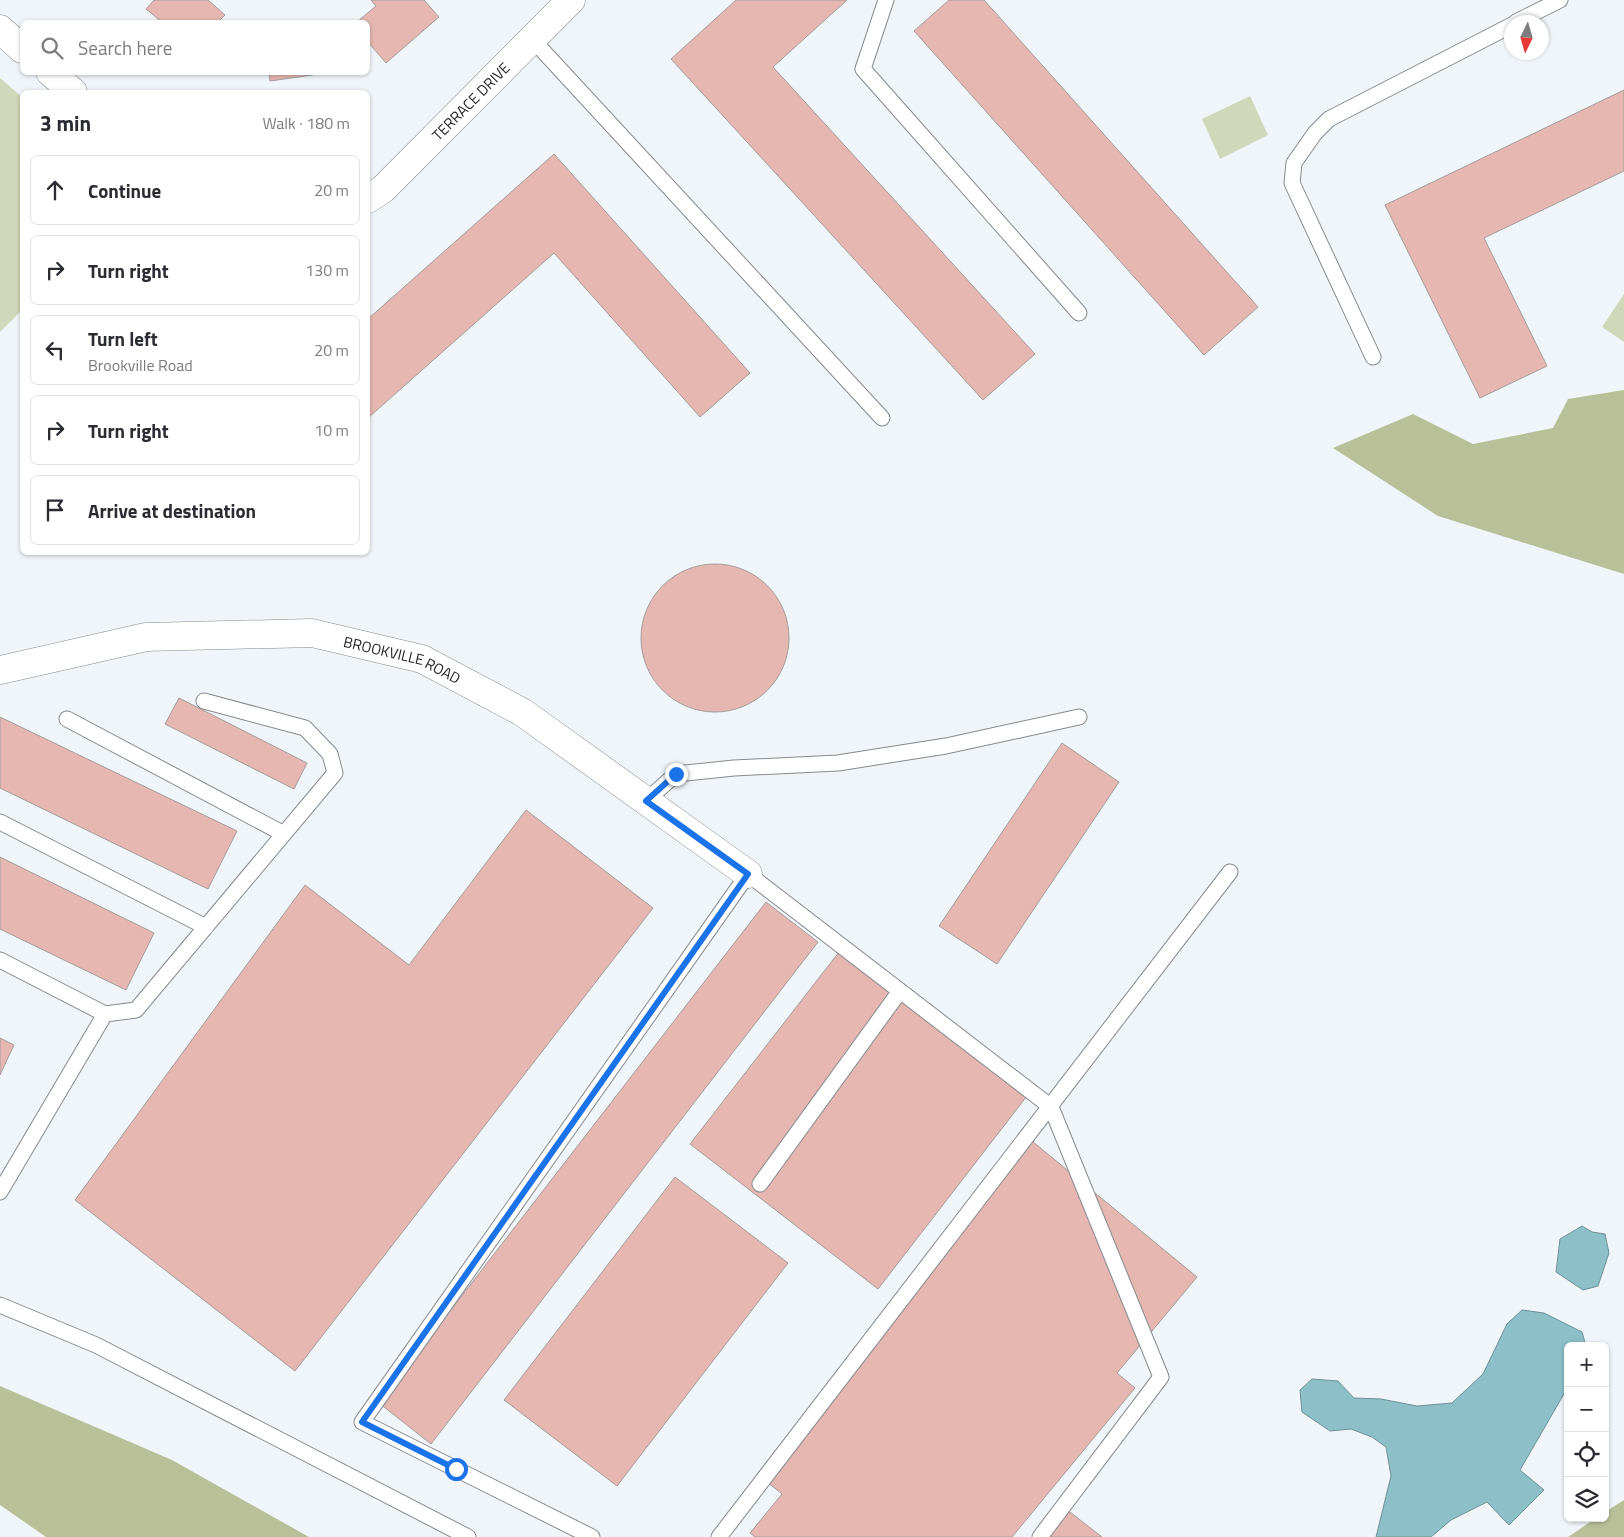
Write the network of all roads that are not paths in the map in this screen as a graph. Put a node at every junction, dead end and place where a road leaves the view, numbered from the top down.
1 (571, 0) edge
2 (886, 0) edge
3 (1560, 0) edge
4 (1530, 15) edge
5 (0, 29) edge
6 (1504, 29) edge
7 (532, 39) junction
8 (20, 47) edge
9 (53, 75) edge
10 (71, 90) edge
11 (370, 198) edge
12 (1079, 313) dead end
13 (1372, 357) dead end
14 (882, 418) dead end
15 (0, 670) edge
16 (204, 701) dead end
17 (1079, 717) dead end
18 (67, 719) dead end
19 (646, 801) junction
20 (0, 822) edge
21 (284, 834) junction
22 (1230, 872) dead end
23 (748, 874) junction
24 (206, 927) junction
25 (0, 960) edge
26 (900, 991) junction
27 (105, 1014) junction
28 (1052, 1107) junction
29 (760, 1184) dead end
30 (0, 1192) edge
31 (0, 1306) edge
32 (468, 1537) edge
33 (592, 1537) edge
34 (719, 1537) edge
35 (1040, 1537) edge

1 - 7 street, TERRACE DRIVE
2 - 12 lane
3 - 4 lane
5 - 8 street
6 - 13 lane
7 - 11 street, TERRACE DRIVE
7 - 14 lane
9 - 10 street
15 - 19 street, BROOKVILLE ROAD
16 - 21 lane
17 - 19 lane
18 - 21 lane
19 - 23 street, BROOKVILLE ROAD
20 - 24 lane
21 - 24 lane
22 - 28 lane
23 - 26 lane
23 - 33 lane
24 - 27 lane
25 - 27 lane
26 - 28 lane
26 - 29 lane
27 - 30 lane
28 - 34 lane
28 - 35 lane
31 - 32 lane

